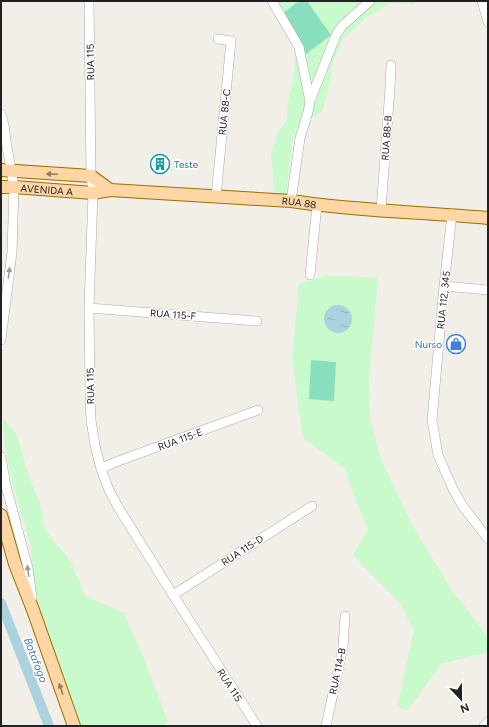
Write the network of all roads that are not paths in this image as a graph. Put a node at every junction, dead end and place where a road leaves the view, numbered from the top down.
1 (89, 1) edge
2 (272, 1) edge
3 (370, 1) edge
4 (482, 1) edge
5 (488, 18) edge
6 (218, 39) dead end
7 (391, 65) dead end
8 (310, 101) junction
9 (1, 114) edge
10 (6, 171) edge
11 (91, 176) junction
12 (1, 187) edge
13 (14, 187) junction
14 (110, 190) junction
15 (93, 193) junction
16 (216, 197) junction
17 (291, 201) junction
18 (317, 205) junction
19 (381, 210) junction
20 (452, 214) junction
21 (488, 218) edge
22 (310, 275) dead end
23 (444, 286) junction
24 (488, 290) edge
25 (89, 308) junction
26 (257, 321) dead end
27 (1, 340) edge
28 (258, 410) dead end
29 (1, 457) edge
30 (101, 469) junction
31 (312, 506) dead end
32 (1, 515) edge
33 (488, 539) edge
34 (173, 595) junction
35 (34, 610) junction
36 (346, 616) dead end
37 (488, 722) edge
38 (74, 726) edge
39 (257, 726) edge
40 (326, 726) edge
41 (484, 726) edge

1 - 11 street, RUA 115
2 - 8 street
3 - 8 street
4 - 5 street
6 - 16 street, RUA 88-C
7 - 19 street, RUA 88-B
8 - 17 street
9 - 10 street
11 -> 10 main road, AVENIDA A
10 - 13 street
11 - 14 main road
11 - 15 street, RUA 115
12 - 13 main road, AVENIDA A
13 - 15 main road, AVENIDA A
27 -> 13 street
14 - 15 main road, RUA 88
14 - 16 main road, RUA 88
15 - 25 street, RUA 115
16 - 17 main road, RUA 88
17 - 18 main road, RUA 88
18 - 19 main road, RUA 88
18 - 22 street
19 - 20 main road, RUA 88
20 - 21 main road, RUA 88
20 - 23 street, RUA 112, 345
23 - 24 street
23 - 33 street, RUA 112, 345
25 - 26 street, RUA 115-F
25 - 30 street, RUA 115
28 - 30 street, RUA 115-E
35 -> 29 street
30 - 34 street, RUA 115
31 - 34 street, RUA 115-D
32 - 35 main road
34 - 39 street, RUA 115
38 -> 35 main road
36 - 40 street, RUA 114-B
37 - 41 street

